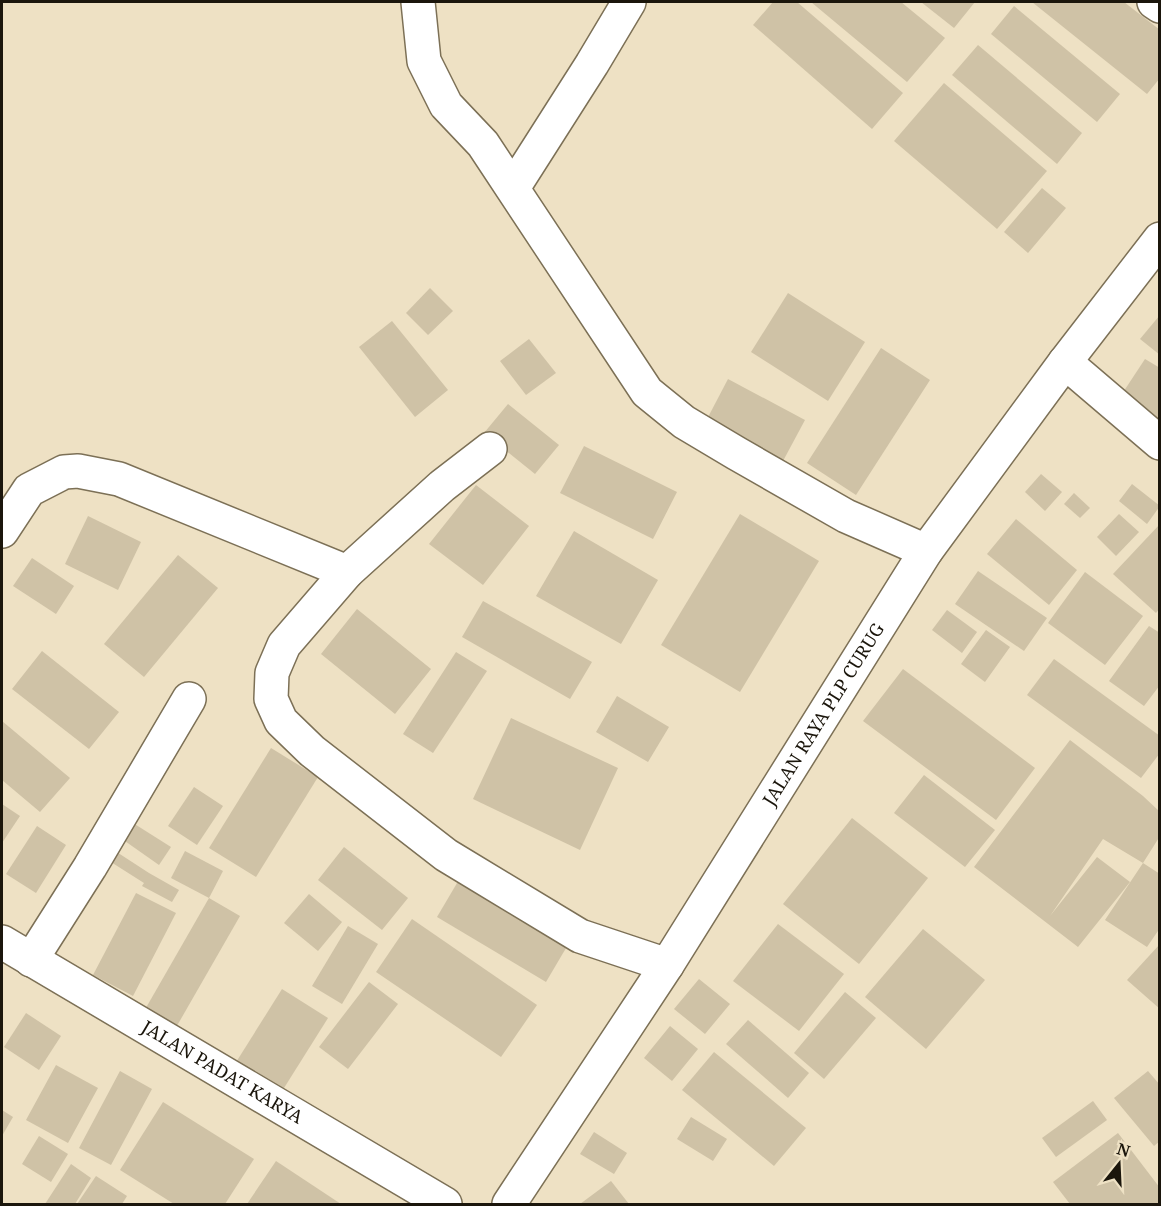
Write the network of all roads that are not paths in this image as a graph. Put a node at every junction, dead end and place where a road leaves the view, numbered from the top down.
1 (418, 2) edge
2 (629, 2) edge
3 (1154, 2) edge
4 (1160, 6) edge
5 (513, 188) junction
6 (1160, 238) edge
7 (1065, 362) junction
8 (1160, 443) edge
9 (490, 449) dead end
10 (2, 531) edge
11 (926, 551) junction
12 (347, 572) junction
13 (189, 699) dead end
14 (2, 942) edge
15 (31, 960) junction
16 (668, 965) junction
17 (445, 1204) edge
18 (509, 1204) edge

1 - 5 street
2 - 5 street
3 - 4 street
5 - 11 street
6 - 7 street, JALAN RAYA PLP CURUG
7 - 8 street
7 - 11 street, JALAN RAYA PLP CURUG
9 - 12 street
10 - 12 street
11 - 16 street, JALAN RAYA PLP CURUG
12 - 16 street
13 - 15 street
14 - 15 street, JALAN PADAT KARYA
15 - 17 street, JALAN PADAT KARYA
16 - 18 street, JALAN RAYA PLP CURUG

